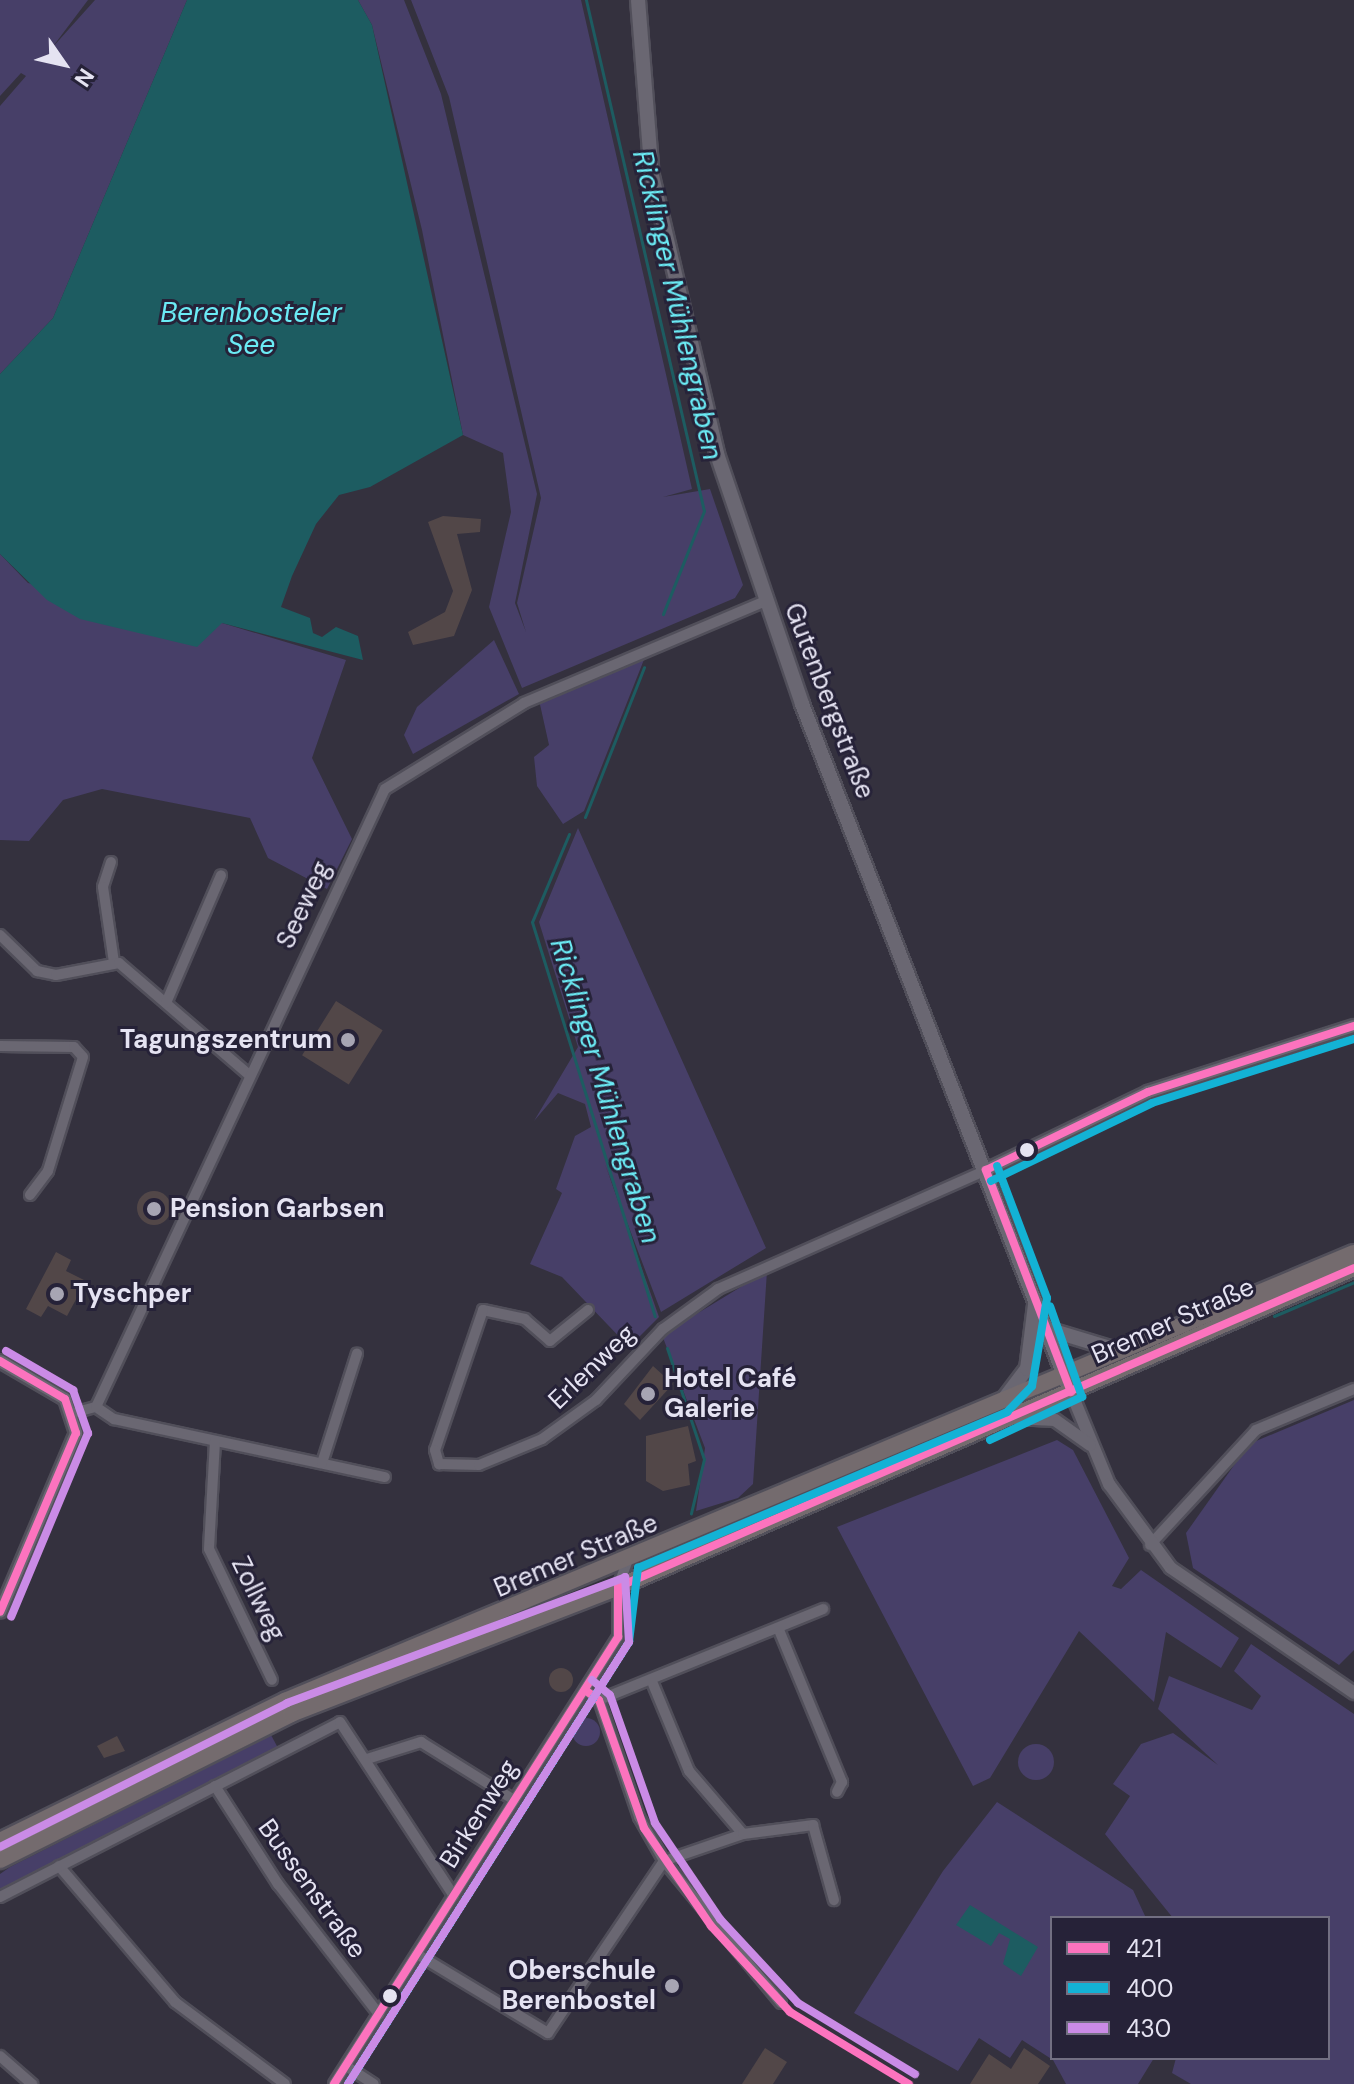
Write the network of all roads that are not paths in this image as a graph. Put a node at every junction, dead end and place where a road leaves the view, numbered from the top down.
1 (638, 0) edge
2 (765, 601) junction
3 (111, 862) dead end
4 (221, 875) dead end
5 (0, 935) edge
6 (114, 962) junction
7 (166, 1003) junction
8 (1354, 1026) edge
9 (0, 1046) edge
10 (249, 1075) junction
11 (986, 1170) junction
12 (30, 1195) dead end
13 (1354, 1253) edge
14 (1354, 1268) edge
15 (1035, 1300) junction
16 (588, 1310) dead end
17 (1047, 1329) junction
18 (1120, 1351) junction
19 (357, 1353) dead end
20 (0, 1361) edge
21 (1064, 1374) junction
22 (1354, 1389) edge
23 (1071, 1392) junction
24 (1002, 1401) junction
25 (96, 1407) junction
26 (73, 1413) junction
27 (1013, 1418) junction
28 (215, 1441) junction
29 (1092, 1447) junction
30 (322, 1463) junction
31 (385, 1477) dead end
32 (1150, 1545) junction
33 (628, 1559) junction
34 (6, 1583) edge
35 (618, 1587) junction
36 (823, 1609) dead end
37 (0, 1612) edge
38 (779, 1630) junction
39 (272, 1680) dead end
40 (653, 1684) junction
41 (585, 1690) junction
42 (1354, 1693) edge
43 (599, 1700) junction
44 (367, 1759) junction
45 (215, 1786) junction
46 (837, 1792) dead end
47 (514, 1800) junction
48 (743, 1834) junction
49 (0, 1841) edge
50 (0, 1860) edge
51 (664, 1861) junction
52 (59, 1866) junction
53 (454, 1896) junction
54 (0, 1897) edge
55 (834, 1900) dead end
56 (422, 1957) junction
57 (781, 2003) dead end
58 (379, 2014) junction
59 (0, 2056) edge
60 (346, 2066) junction
61 (32, 2084) edge
62 (285, 2084) edge
63 (334, 2084) edge
64 (374, 2084) edge

1 - 2 main road, Gutenbergstraße
2 - 10 street, Seeweg
2 - 11 main road, Gutenbergstraße
3 - 6 street
4 - 7 street
5 - 6 street
6 - 7 street
7 - 10 street
8 - 11 street
9 - 12 street
10 - 25 street, Seeweg
11 - 15 main road, Gutenbergstraße
11 - 16 street, Erlenweg
13 - 18 main road, Bremer Straße
14 - 23 main road, Bremer Straße
15 - 17 main road, Gutenbergstraße
15 - 24 main road
17 - 18 main road
17 - 21 main road, Gutenbergstraße
18 - 21 main road, Bremer Straße
19 - 30 street
20 - 26 street
21 - 23 main road, Gutenbergstraße
21 - 24 main road, Bremer Straße
22 - 32 street
23 - 27 main road, Bremer Straße
23 - 29 street
24 - 33 main road, Bremer Straße
25 - 26 street
25 - 28 street
26 - 34 street
27 - 29 street
27 - 35 main road, Bremer Straße
28 - 30 street
28 - 39 street, Zollweg
29 - 32 street
30 - 31 street
32 - 42 street
33 - 35 street, Birkenweg
33 - 49 main road, Bremer Straße
34 - 37 street
35 - 41 street, Birkenweg
35 - 50 main road, Bremer Straße
36 - 38 street
38 - 40 street
38 - 46 street
40 - 43 street
40 - 48 street
41 - 43 street
41 - 47 street, Birkenweg
43 - 51 street
44 - 45 street
44 - 47 street
44 - 53 street
45 - 52 street
45 - 58 street, Bussenstraße
47 - 53 street, Birkenweg
48 - 51 street
48 - 55 street
51 - 56 street
51 - 57 street
52 - 54 street
52 - 62 street
53 - 56 street, Birkenweg
56 - 58 street, Birkenweg
58 - 60 street, Birkenweg
59 - 61 street
60 - 63 street, Birkenweg
60 - 64 street

